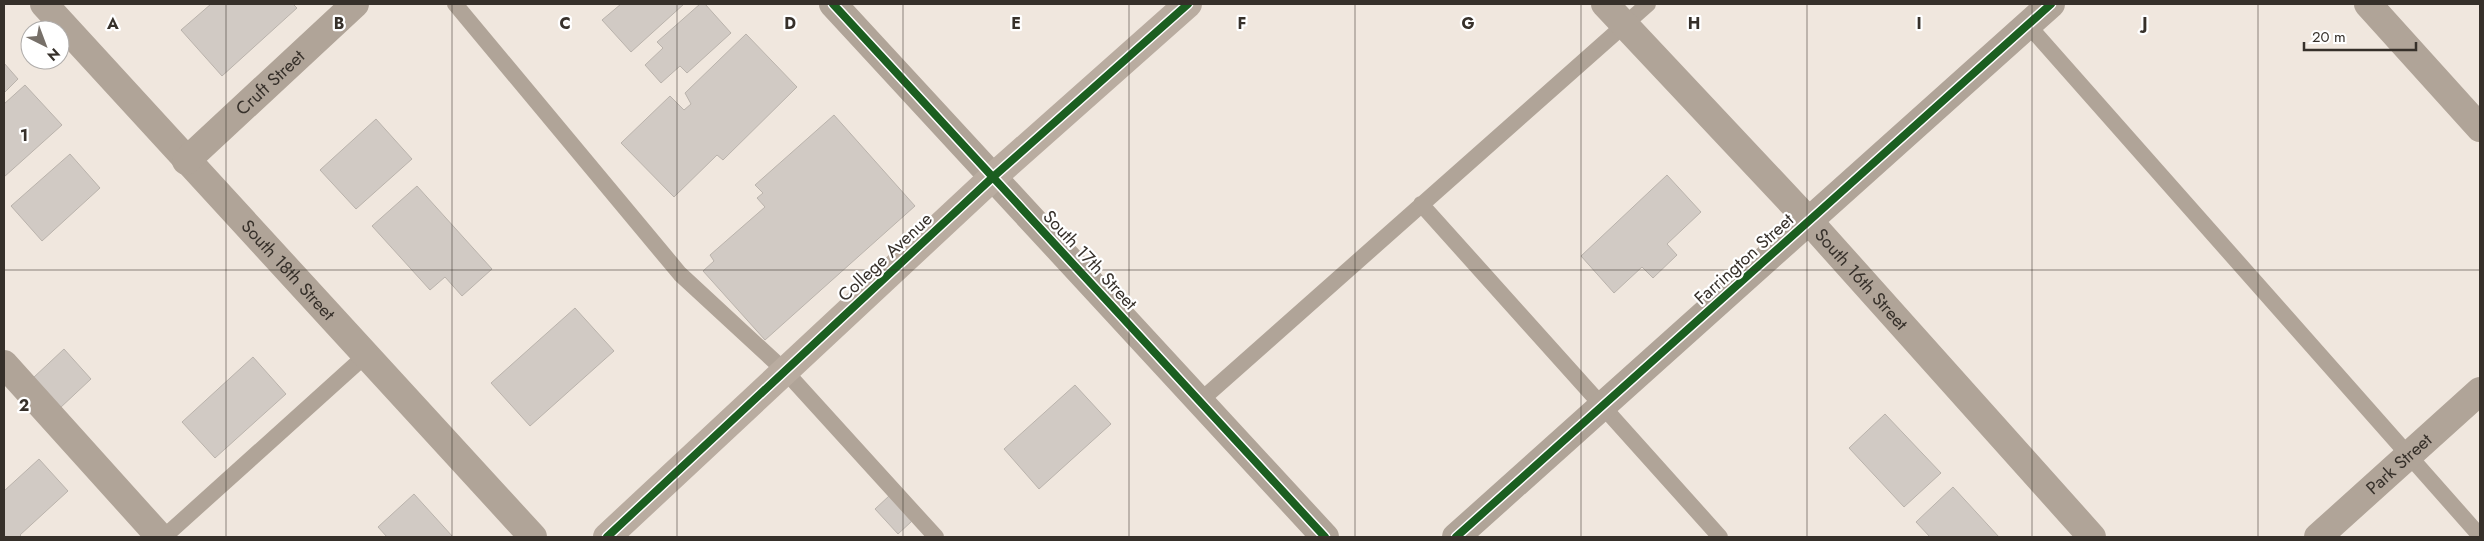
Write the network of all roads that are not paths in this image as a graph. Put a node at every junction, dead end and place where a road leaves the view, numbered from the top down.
1 (44, 4) edge
2 (355, 4) edge
3 (455, 4) edge
4 (833, 4) edge
5 (1188, 4) edge
6 (1605, 4) edge
7 (1648, 4) edge
8 (2051, 4) edge
9 (2368, 4) edge
10 (1625, 25) junction
11 (2028, 25) junction
12 (2480, 128) edge
13 (186, 161) junction
14 (993, 177) junction
15 (1421, 204) junction
16 (1809, 221) junction
17 (366, 355) junction
18 (4, 364) edge
19 (785, 371) junction
20 (2480, 391) edge
21 (1200, 401) junction
22 (1602, 406) junction
23 (2408, 456) junction
24 (2480, 536) edge
25 (160, 537) edge
26 (164, 537) edge
27 (533, 537) edge
28 (607, 537) edge
29 (936, 537) edge
30 (1326, 537) edge
31 (1456, 537) edge
32 (1720, 537) edge
33 (2092, 537) edge
34 (2318, 537) edge

1 - 13 street, South 18th Street
2 - 13 street, Cruft Street
3 - 19 lane
4 - 14 street, South 17th Street
5 - 14 street, College Avenue
6 - 10 street, South 16th Street
7 - 10 lane
8 - 11 street, Farrington Street
9 - 12 street
10 - 15 lane
10 - 16 street, South 16th Street
11 - 16 street, Farrington Street
11 - 23 lane
13 - 17 street, South 18th Street
14 - 19 street, College Avenue
14 - 21 street, South 17th Street
15 - 21 lane
15 - 22 lane
16 - 22 street, Farrington Street
16 - 33 street, South 16th Street
17 - 26 lane
17 - 27 street, South 18th Street
18 - 25 street
19 - 28 street, College Avenue
19 - 29 lane
20 - 23 street, Park Street
21 - 30 street, South 17th Street
22 - 31 street, Farrington Street
22 - 32 lane
23 - 24 lane
23 - 34 street, Park Street

